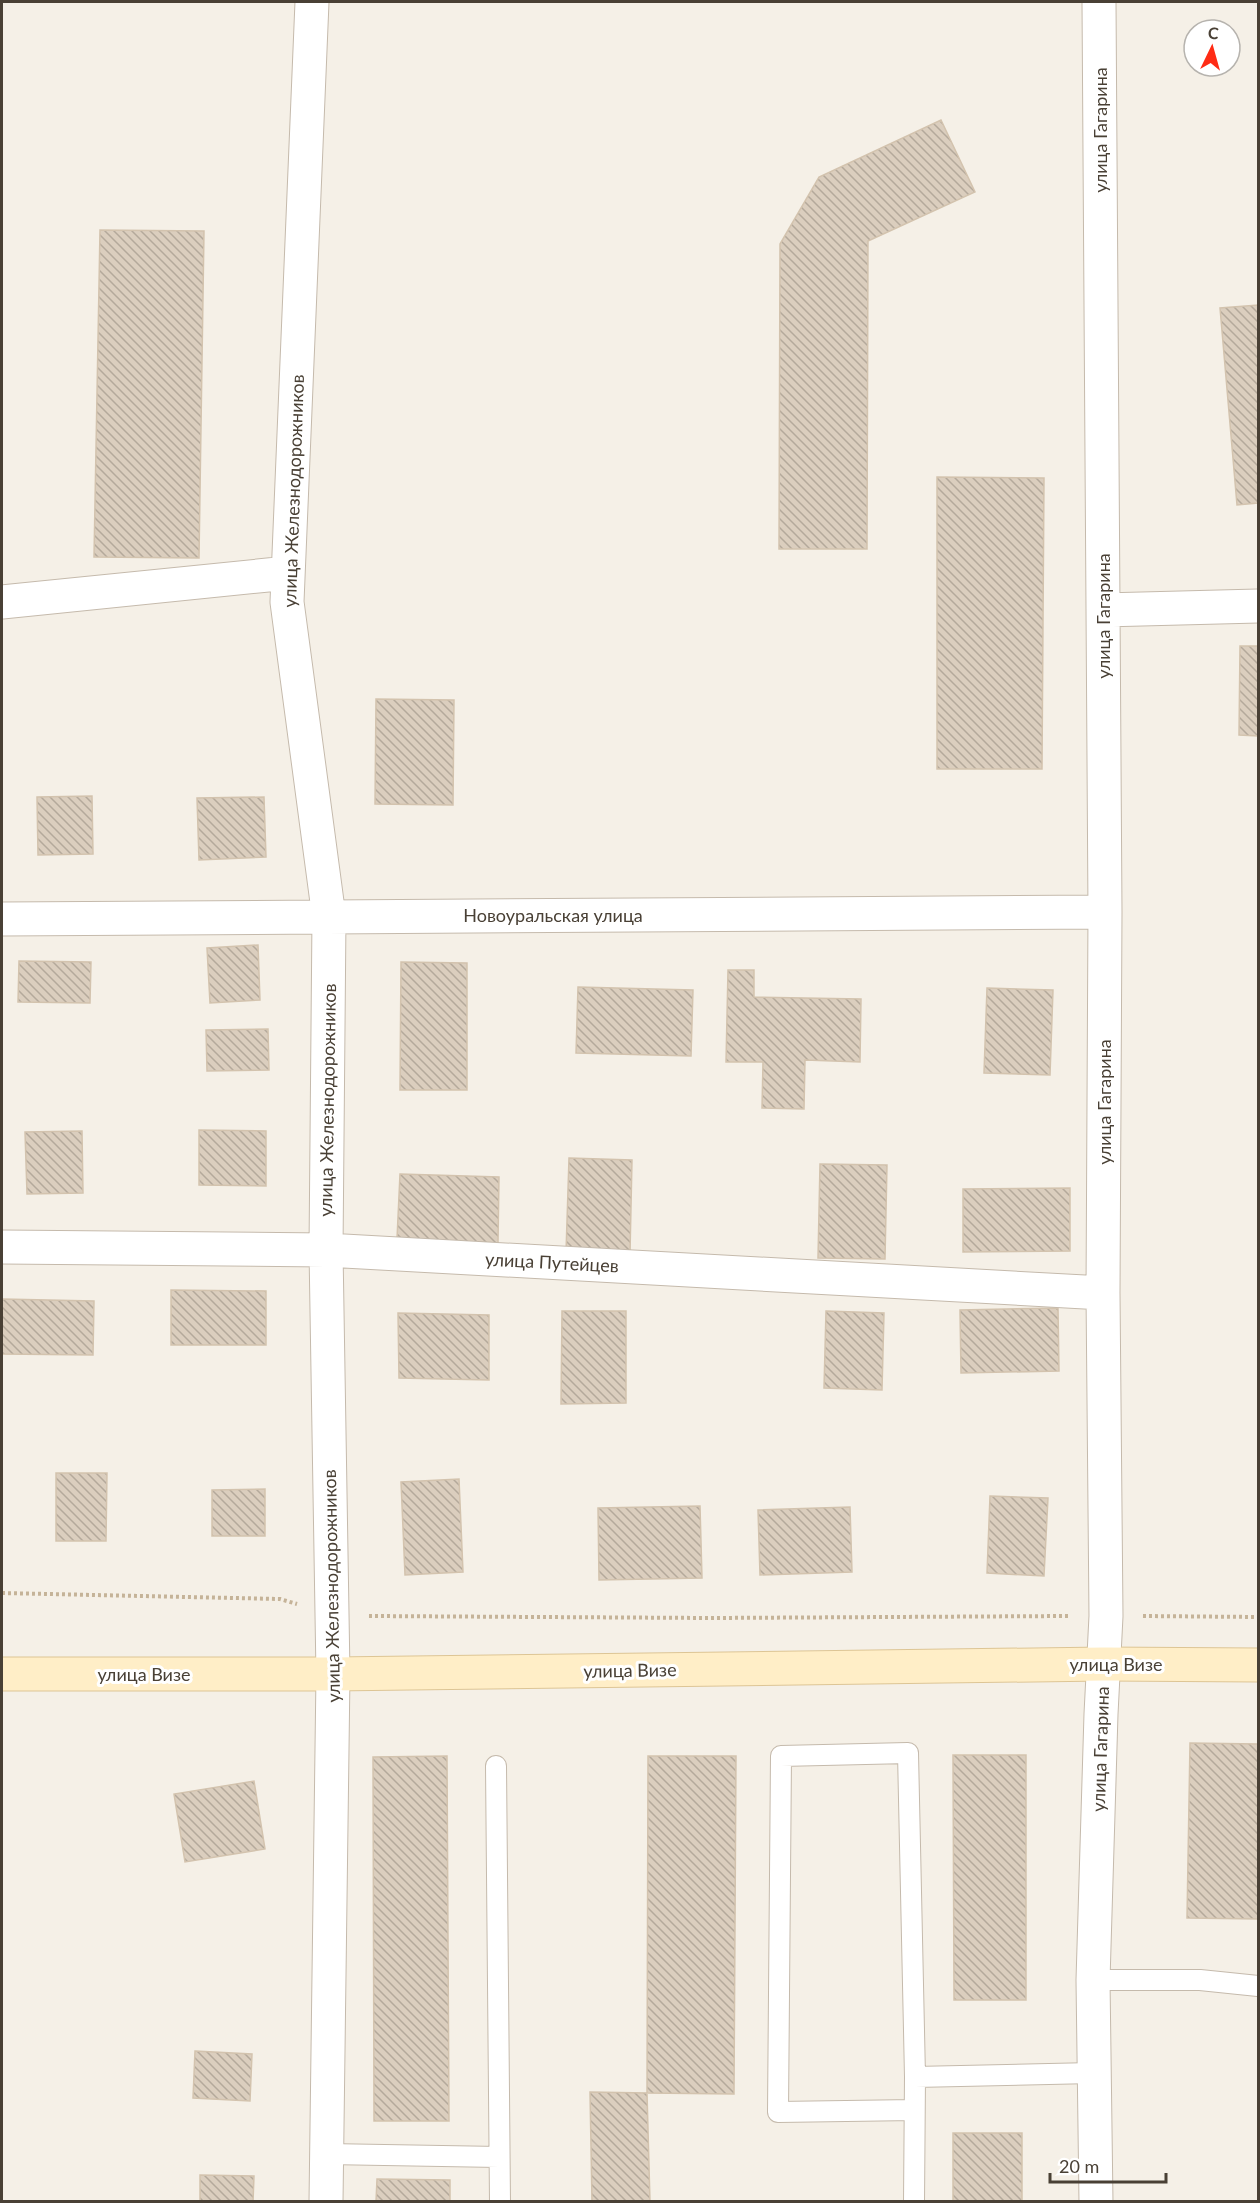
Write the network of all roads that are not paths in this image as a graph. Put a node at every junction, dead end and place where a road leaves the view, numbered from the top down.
1 (312, 2) edge
2 (1099, 2) edge
3 (288, 573) junction
4 (2, 602) edge
5 (1258, 606) edge
6 (1103, 610) junction
7 (1106, 912) junction
8 (329, 917) junction
9 (2, 918) edge
10 (2, 1248) edge
11 (326, 1250) junction
12 (1103, 1293) junction
13 (1104, 1664) junction
14 (1258, 1665) edge
15 (2, 1674) edge
16 (333, 1674) junction
17 (496, 1766) dead end
18 (1093, 1980) junction
19 (1258, 1986) edge
20 (1094, 2073) junction
21 (915, 2077) junction
22 (914, 2110) junction
23 (327, 2154) junction
24 (499, 2157) junction
25 (326, 2202) edge
26 (500, 2202) edge
27 (914, 2202) edge
28 (1096, 2202) edge

1 - 3 street, улица Железнодорожников
2 - 6 street, улица Гагарина
3 - 4 street
3 - 8 street, улица Железнодорожников
5 - 6 street
6 - 7 street, улица Гагарина
7 - 8 street, Новоуральская улица
7 - 12 street, улица Гагарина
8 - 9 street, Новоуральская улица
8 - 11 street, улица Железнодорожников
10 - 11 street, улица Путейцев
11 - 12 street, улица Путейцев
11 - 16 street, улица Железнодорожников
12 - 13 street, улица Гагарина
13 - 14 street, улица Визе
13 - 16 street, улица Визе
13 - 18 street, улица Гагарина
15 - 16 street, улица Визе
16 - 23 street, улица Железнодорожников
17 - 24 lane
18 - 19 lane
18 - 20 street, улица Гагарина
20 - 21 lane
20 - 28 street, улица Гагарина
21 - 22 lane
21 - 22 lane
22 - 27 lane
23 - 24 lane
23 - 25 street, улица Железнодорожников
24 - 26 lane

